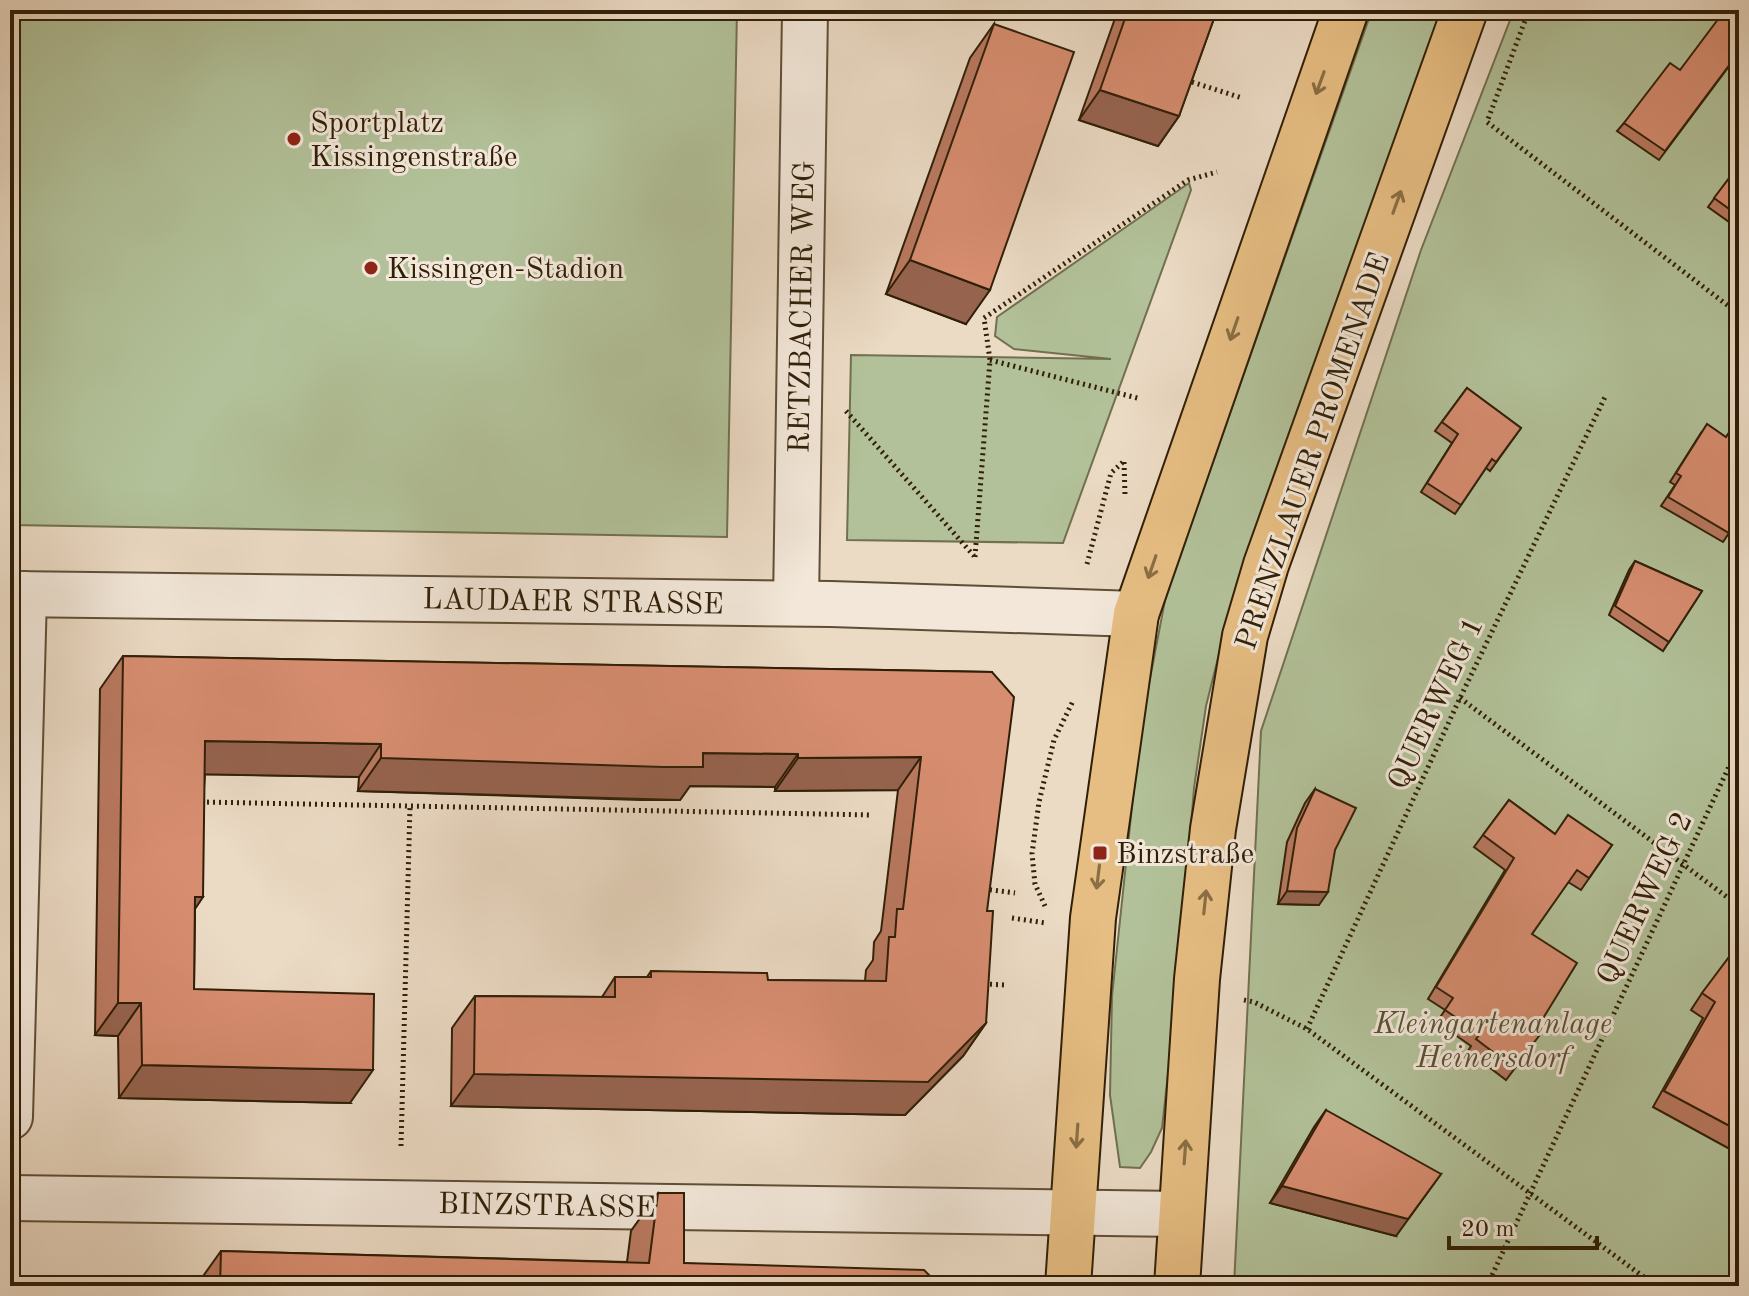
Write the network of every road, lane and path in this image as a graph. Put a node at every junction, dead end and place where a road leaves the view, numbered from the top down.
1 (805, 10) edge
2 (1346, 10) edge
3 (1465, 10) edge
4 (1529, 10) edge
5 (1702, 10) edge
6 (1727, 29) edge
7 (1192, 82) edge
8 (1242, 98) dead end
9 (1217, 172) dead end
10 (1739, 314) edge
11 (990, 360) junction
12 (1605, 397) dead end
13 (1141, 399) dead end
14 (845, 409) dead end
15 (1124, 462) dead end
16 (975, 557) junction
17 (975, 568) dead end
18 (1085, 570) dead end
19 (17, 594) edge
20 (796, 603) junction
21 (1136, 614) junction
22 (1460, 698) junction
23 (1739, 745) edge
24 (200, 802) edge
25 (410, 806) junction
26 (872, 815) dead end
27 (1684, 864) junction
28 (976, 888) edge
29 (1015, 893) dead end
30 (1739, 906) edge
31 (980, 984) edge
32 (1006, 985) dead end
33 (1245, 1000) dead end
34 (1307, 1029) junction
35 (10, 1117) edge
36 (401, 1146) dead end
37 (1529, 1192) junction
38 (10, 1198) edge
39 (1072, 1212) junction
40 (1180, 1214) junction
41 (1068, 1286) edge
42 (1177, 1286) edge
43 (1487, 1286) edge
44 (1656, 1286) edge

1 - 20 street, RETZBACHER WEG
2 -> 21 main road
40 -> 3 main road, PRENZLAUER PROMENADE
4 - 10 path
5 - 6 path
7 - 8 path
9 - 11 path
11 - 13 path
11 - 16 path
12 - 22 path, QUERWEG 1
14 - 16 path
15 - 18 path
16 - 17 path
19 - 20 street, LAUDAER STRASSE
19 - 35 street
20 - 21 street, LAUDAER STRASSE
21 -> 39 main road
22 - 27 path
22 - 34 path, QUERWEG 1
23 - 27 path, QUERWEG 2
24 - 25 path
25 - 26 path
25 - 36 path
27 - 30 path
27 - 37 path, QUERWEG 2
28 - 29 path
31 - 32 path
33 - 34 path
34 - 37 path
37 - 43 path, QUERWEG 2
37 - 44 path
38 - 39 street, BINZSTRASSE
39 - 40 street, BINZSTRASSE
39 - 41 main road
40 - 42 main road, PRENZLAUER PROMENADE

